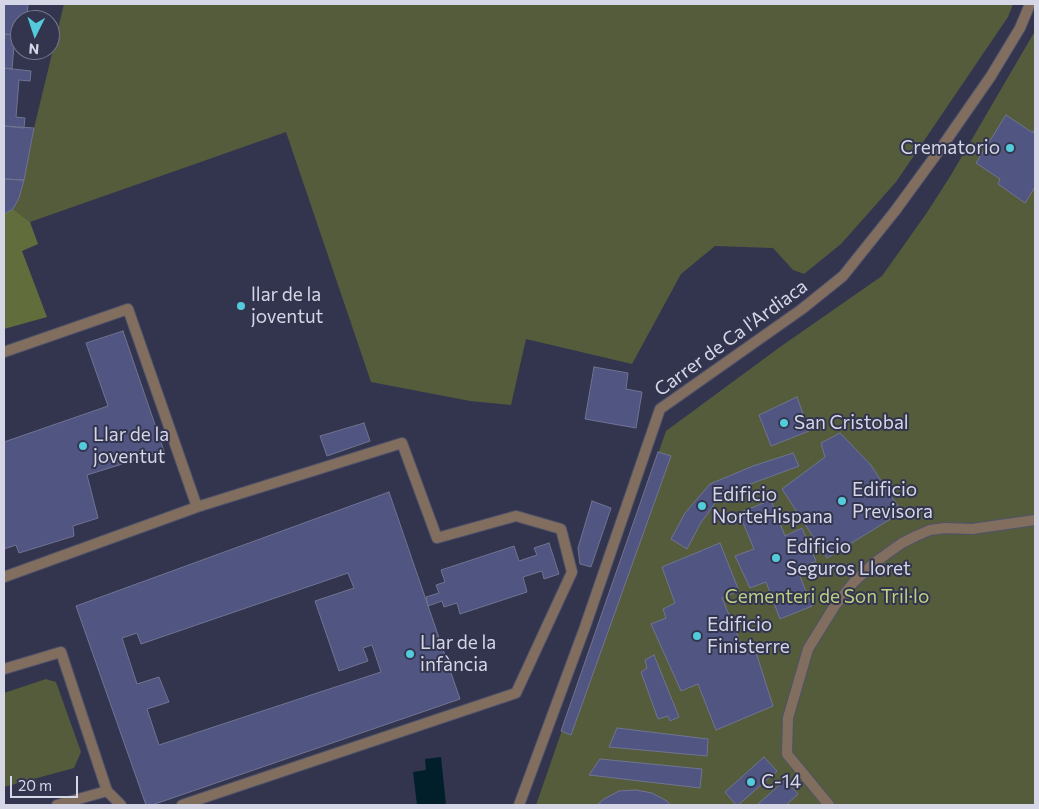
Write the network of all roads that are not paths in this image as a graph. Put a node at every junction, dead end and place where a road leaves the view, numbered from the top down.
1 (1030, 4) edge
2 (4, 352) edge
3 (197, 507) junction
4 (1035, 520) edge
5 (4, 577) edge
6 (4, 670) edge
7 (107, 791) junction
8 (57, 805) edge
9 (121, 805) edge
10 (182, 805) edge
11 (519, 805) edge
12 (828, 805) edge

1 - 11 street, Carrer de Ca l'Ardiaca
2 - 3 street
3 - 5 street
3 - 10 street
4 - 12 street
6 - 7 street
7 - 8 street
7 - 9 street

